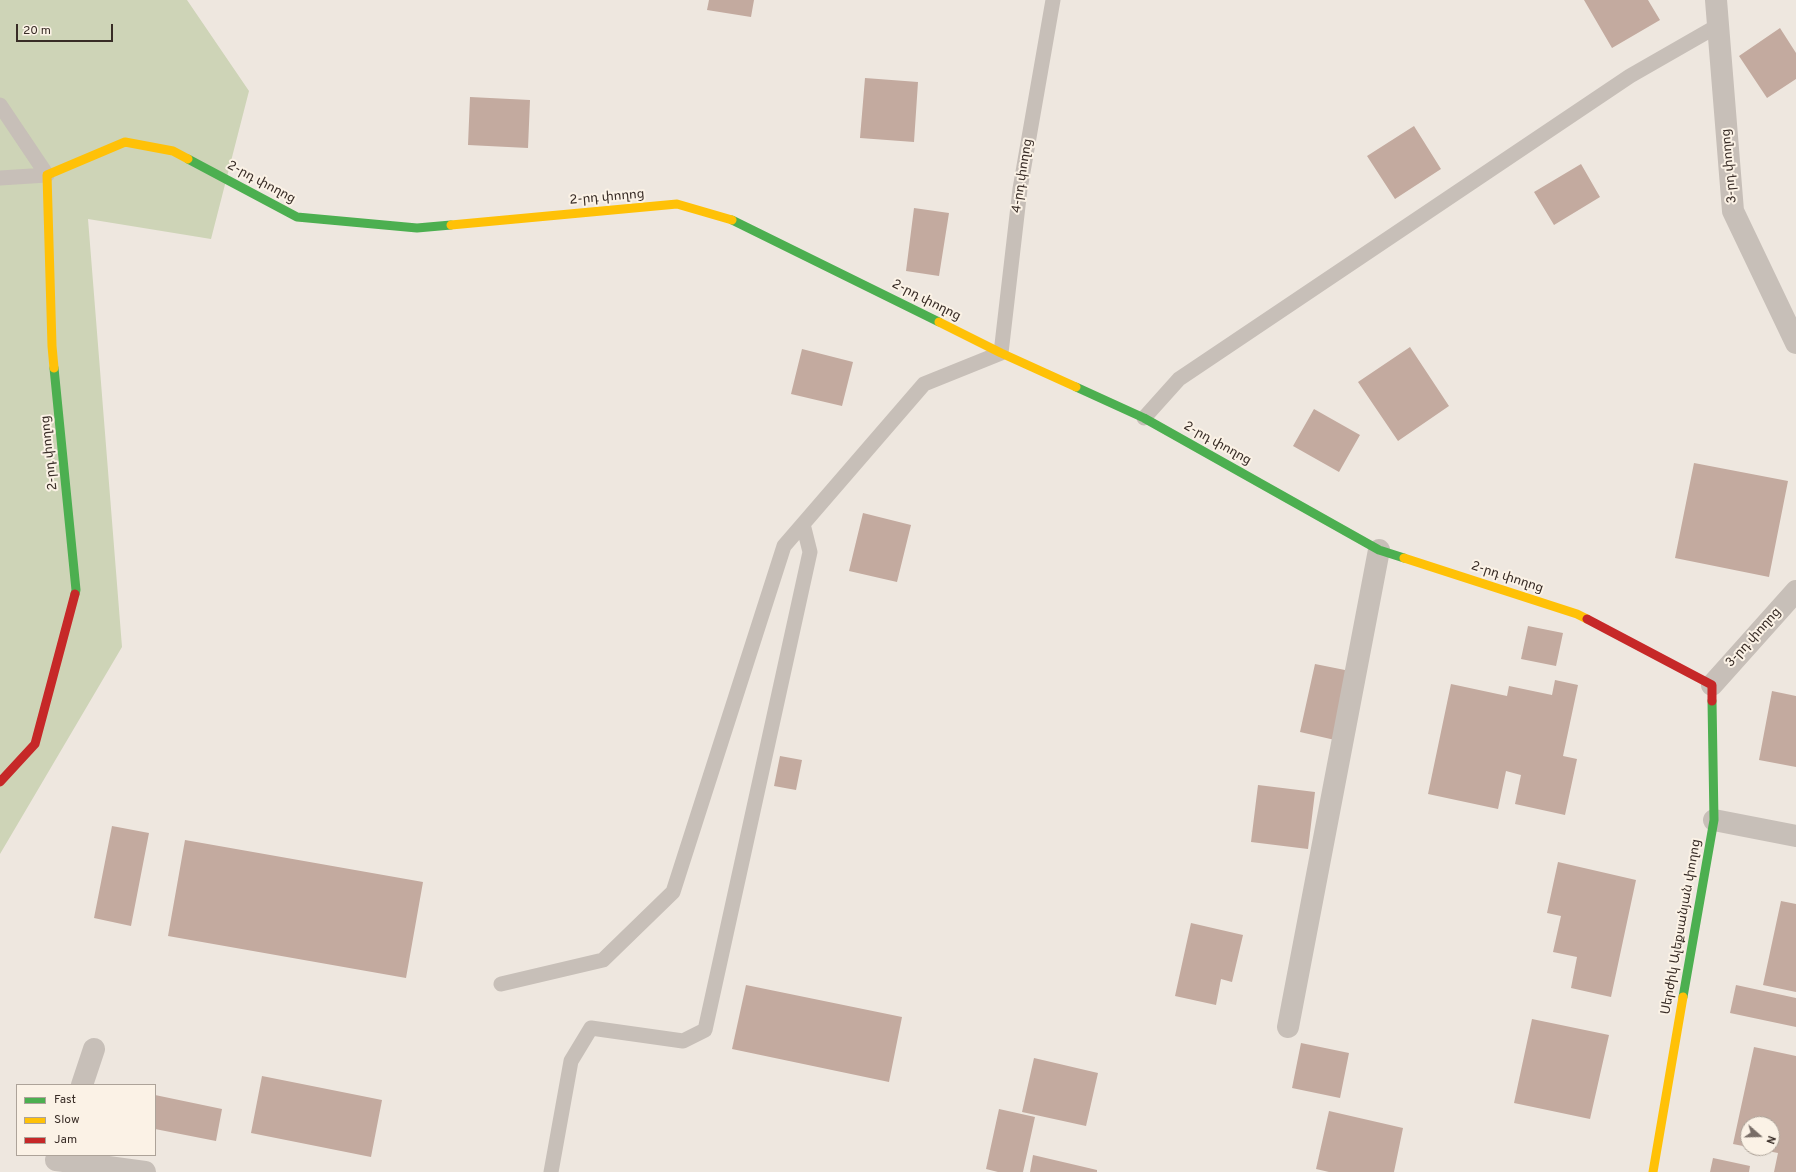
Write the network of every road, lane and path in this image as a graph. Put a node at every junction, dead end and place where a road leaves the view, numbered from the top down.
1 (1053, 0) edge
2 (1716, 0) edge
3 (1719, 25) junction
4 (0, 105) edge
5 (47, 175) junction
6 (0, 178) edge
7 (1796, 343) edge
8 (1001, 354) junction
9 (1144, 418) junction
10 (803, 524) junction
11 (1379, 550) junction
12 (1796, 591) edge
13 (1712, 685) junction
14 (0, 782) edge
15 (1714, 820) junction
16 (1796, 836) edge
17 (501, 984) dead end
18 (1288, 1027) dead end
19 (94, 1049) dead end
20 (82, 1084) edge
21 (55, 1162) edge
22 (145, 1172) edge
23 (551, 1172) edge
24 (1653, 1172) edge

1 - 8 lane, 4-րդ փողոց
2 - 3 street, 3-րդ փողոց
3 - 7 street, 3-րդ փողոց
3 - 9 lane
4 - 5 lane
5 - 6 lane
5 - 8 street, 2-րդ փողոց
5 - 14 street, 2-րդ փողոց
8 - 9 street, 2-րդ փողոց
8 - 10 lane
9 - 11 street, 2-րդ փողոց
10 - 17 lane
10 - 23 lane
11 - 13 street, 2-րդ փողոց
11 - 18 street
12 - 13 street, 3-րդ փողոց
13 - 15 street, Սերժիկ Ալեքսանյան փողոց
15 - 16 street
15 - 24 street, Սերժիկ Ալեքսանյան փողոց
19 - 20 street
21 - 22 street

